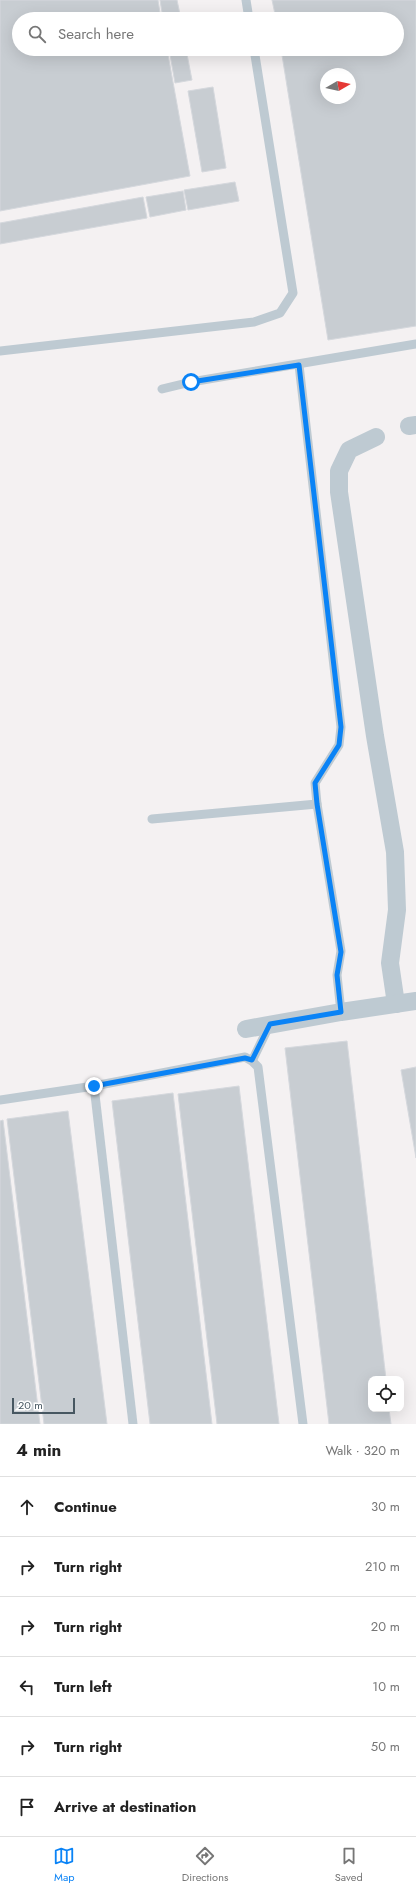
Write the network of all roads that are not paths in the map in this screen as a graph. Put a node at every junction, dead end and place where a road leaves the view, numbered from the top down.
1 (246, 0) edge
2 (248, 12) edge
3 (255, 56) edge
4 (416, 344) edge
5 (0, 351) edge
6 (299, 365) junction
7 (162, 389) dead end
8 (376, 437) dead end
9 (317, 804) junction
10 (152, 818) dead end
11 (416, 1001) edge
12 (396, 1004) junction
13 (341, 1012) junction
14 (270, 1024) junction
15 (246, 1029) dead end
16 (252, 1060) junction
17 (94, 1086) junction
18 (0, 1100) edge
19 (134, 1424) edge
20 (303, 1424) edge

1 - 2 lane
3 - 5 lane
4 - 6 lane
6 - 7 lane
6 - 9 lane
8 - 12 street
9 - 10 lane
9 - 13 lane
11 - 12 street
12 - 13 street
13 - 14 street
14 - 15 street
14 - 16 lane
16 - 17 lane
16 - 20 lane
17 - 18 lane
17 - 19 lane

